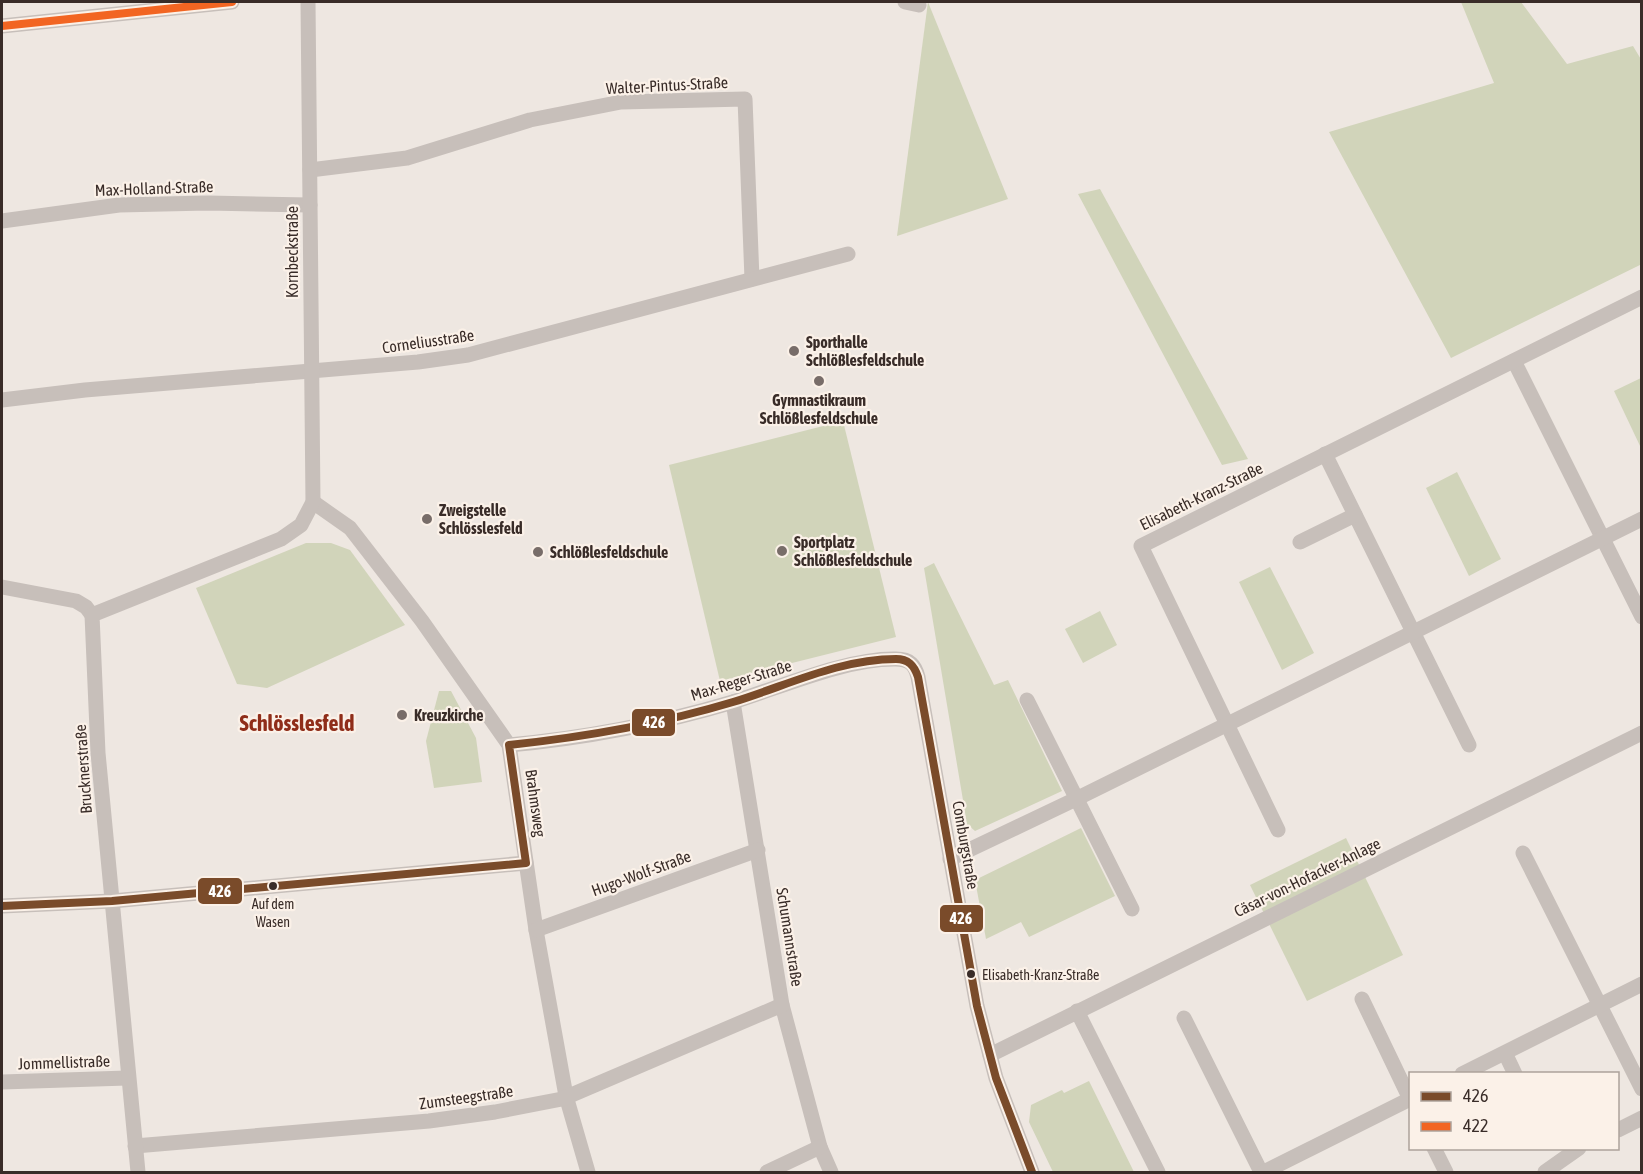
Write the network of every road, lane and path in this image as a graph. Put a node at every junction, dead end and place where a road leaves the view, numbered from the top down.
1 (232, 2) edge
2 (308, 2) edge
3 (2, 26) edge
4 (310, 170) junction
5 (310, 205) junction
6 (2, 221) edge
7 (849, 254) dead end
8 (752, 279) junction
9 (1641, 297) edge
10 (1514, 361) junction
11 (310, 372) junction
12 (2, 400) edge
13 (1325, 454) junction
14 (313, 502) junction
15 (1355, 516) junction
16 (1641, 519) edge
17 (1603, 538) junction
18 (1300, 543) dead end
19 (2, 587) edge
20 (92, 615) junction
21 (1641, 617) edge
22 (1413, 632) junction
23 (910, 662) joint
24 (1027, 700) dead end
25 (733, 702) junction
26 (1226, 724) junction
27 (1641, 733) edge
28 (509, 745) junction
29 (1469, 746) dead end
30 (1076, 799) junction
31 (1278, 830) dead end
32 (758, 850) junction
33 (1523, 853) dead end
34 (950, 859) junction
35 (526, 863) junction
36 (112, 902) junction
37 (2, 906) edge
38 (1132, 909) dead end
39 (536, 930) junction
40 (1641, 984) edge
41 (1362, 999) dead end
42 (782, 1005) junction
43 (1600, 1005) junction
44 (1077, 1011) junction
45 (1184, 1018) dead end
46 (1505, 1053) junction
47 (990, 1055) junction
48 (1466, 1072) edge
49 (1514, 1072) edge
50 (127, 1078) junction
51 (2, 1082) edge
52 (1641, 1089) edge
53 (566, 1096) junction
54 (1409, 1097) edge
55 (1409, 1100) edge
56 (1641, 1118) edge
57 (1619, 1129) edge
58 (135, 1146) junction
59 (820, 1147) junction
60 (1434, 1150) edge
61 (1578, 1150) edge
62 (1563, 1167) edge
63 (138, 1173) edge
64 (588, 1173) edge
65 (767, 1173) edge
66 (831, 1173) edge
67 (1032, 1173) edge
68 (1158, 1173) edge
69 (1262, 1173) edge
70 (1446, 1173) edge
71 (1545, 1173) edge

1 - 3 street
2 - 4 street, Kornbeckstraße
4 - 5 street, Kornbeckstraße
4 - 8 street, Walter-Pintus-Straße
5 - 6 street, Max-Holland-Straße
5 - 11 street, Kornbeckstraße
7 - 8 street, Corneliusstraße
8 - 11 street, Corneliusstraße
9 - 10 street, Elisabeth-Kranz-Straße
10 - 13 street, Elisabeth-Kranz-Straße
10 - 17 street
11 - 12 street, Corneliusstraße
11 - 14 street, Kornbeckstraße
13 - 15 street
13 - 26 street, Elisabeth-Kranz-Straße
14 - 20 street
14 - 28 street, Brahmsweg
15 - 18 street
15 - 22 street
16 - 17 street
17 - 21 street
17 - 22 street
19 - 20 street
20 - 36 street, Brucknerstraße
22 - 26 street
22 - 29 street
23 - 25 street, Max-Reger-Straße
23 - 34 street, Comburgstraße
24 - 30 street
25 - 28 street, Max-Reger-Straße
25 - 32 street, Schumannstraße
26 - 30 street
26 - 31 street, Elisabeth-Kranz-Straße
27 - 44 street, Cäsar-von-Hofacker-Anlage
28 - 35 street, Brahmsweg
30 - 34 street
30 - 38 street
32 - 39 street, Hugo-Wolf-Straße
32 - 42 street, Schumannstraße
33 - 43 street
34 - 47 street, Comburgstraße
35 - 36 street
35 - 39 street, Brahmsweg
36 - 37 street
36 - 50 street, Brucknerstraße
39 - 53 street, Brahmsweg
40 - 43 street
41 - 54 street
42 - 53 street, Zumsteegstraße
42 - 59 street, Schumannstraße
43 - 46 street
43 - 52 street
44 - 47 street, Cäsar-von-Hofacker-Anlage
44 - 68 street
45 - 69 street
46 - 48 street
46 - 49 street
47 - 67 street, Comburgstraße
50 - 51 street, Jommellistraße
50 - 58 street, Brucknerstraße
53 - 58 street, Zumsteegstraße
53 - 64 street, Brahmsweg
55 - 69 street
56 - 57 street
58 - 63 street, Brucknerstraße
59 - 65 street
59 - 66 street, Schumannstraße
60 - 70 street
61 - 62 street
62 - 71 street

